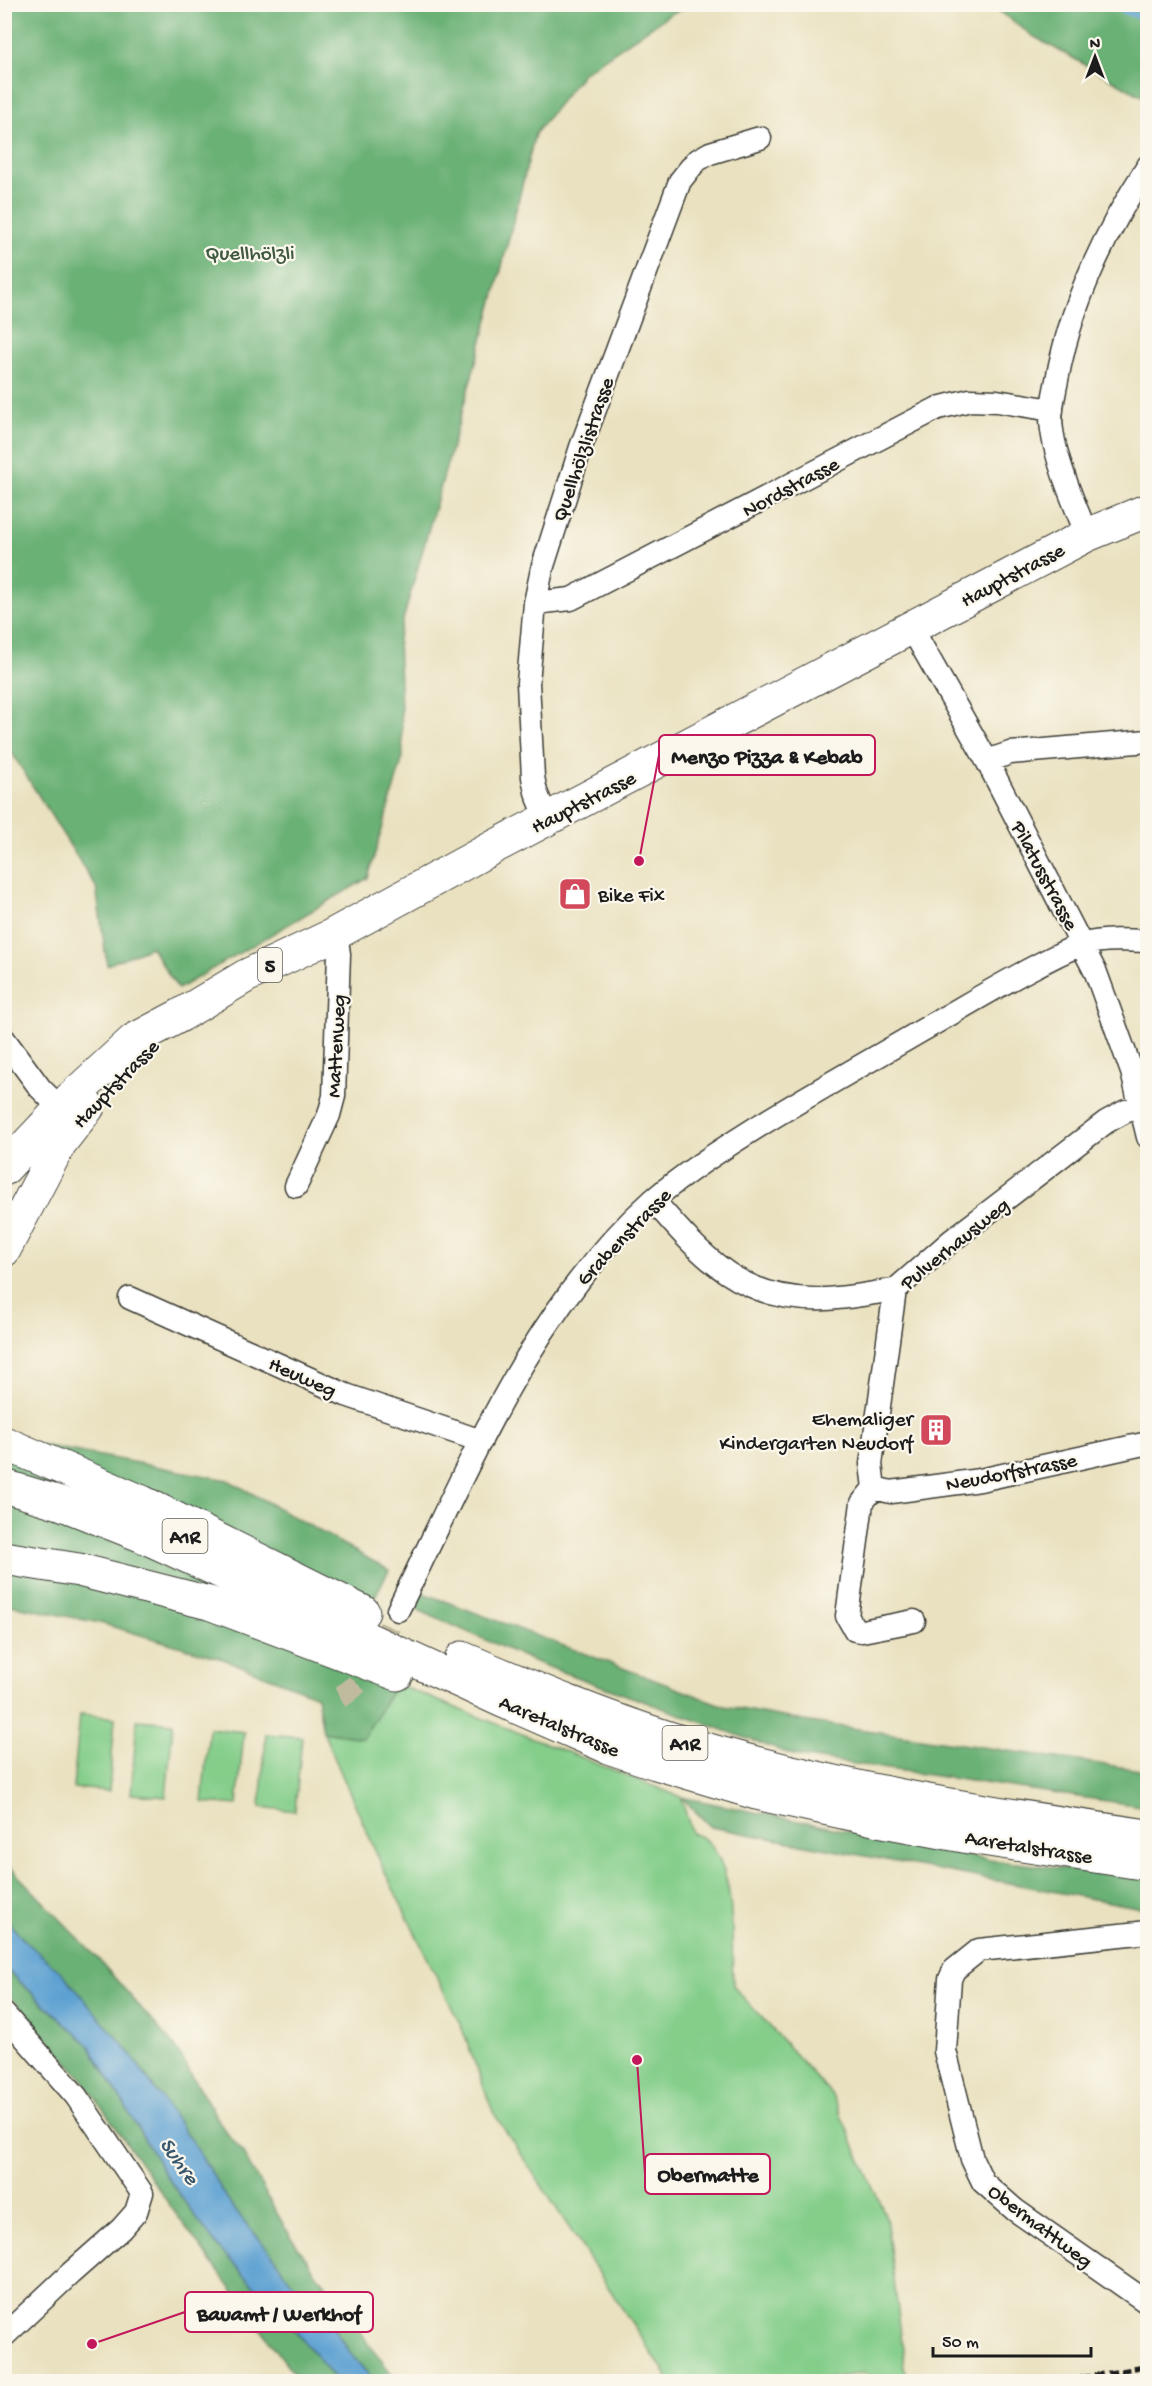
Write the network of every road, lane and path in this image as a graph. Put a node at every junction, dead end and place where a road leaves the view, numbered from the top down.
1 (760, 138) dead end
2 (1148, 166) edge
3 (1052, 411) junction
4 (1148, 510) edge
5 (1088, 535) junction
6 (535, 603) junction
7 (911, 627) junction
8 (1148, 741) edge
9 (987, 761) junction
10 (547, 819) junction
11 (329, 937) junction
12 (1148, 941) edge
13 (1083, 945) junction
14 (181, 1015) junction
15 (4, 1039) edge
16 (1141, 1107) junction
17 (69, 1114) junction
18 (1148, 1137) edge
19 (4, 1169) edge
20 (296, 1186) dead end
21 (653, 1200) junction
22 (4, 1250) edge
23 (895, 1290) junction
24 (130, 1298) dead end
25 (482, 1441) junction
26 (4, 1443) edge
27 (1148, 1443) edge
28 (4, 1467) edge
29 (4, 1486) edge
30 (874, 1488) junction
31 (4, 1558) edge
32 (398, 1610) tunnel mouth
33 (363, 1612) junction
34 (914, 1621) dead end
35 (608, 1747) junction
36 (1148, 1836) edge
37 (1148, 1864) edge
38 (1148, 1932) edge
39 (4, 2014) edge
40 (1148, 2303) edge
41 (4, 2336) edge

1 - 6 street, Quellhölzlistrasse
2 - 3 street
3 - 5 street
3 - 6 street, Nordstrasse
4 - 5 main road, Hauptstrasse
5 - 7 main road, Hauptstrasse
6 - 10 street, Quellhölzlistrasse
7 - 9 street, Pilatusstrasse
7 - 10 main road, Hauptstrasse
8 - 9 street
9 - 13 street, Pilatusstrasse
10 - 11 main road, Hauptstrasse / 5
11 - 14 main road, Hauptstrasse / 5
11 - 20 street, Mattenweg
12 - 13 street, Grabenstrasse
13 - 16 street, Pilatusstrasse
13 - 21 street, Grabenstrasse
14 - 17 main road, Hauptstrasse
14 - 17 main road, Hauptstrasse
15 - 17 street
16 - 18 street, Pilatusstrasse
16 - 23 street, Pulverhausweg
17 - 19 main road, Hauptstrasse
17 - 22 main road, Hauptstrasse
21 - 23 street
21 - 25 street, Grabenstrasse
23 - 30 street, Pulverhausweg
24 - 25 street, Heuweg
25 - 32 street, Grabenstrasse
26 - 33 main road
27 - 30 street, Neudorfstrasse
28 - 33 main road, Aaretalstrasse / A1R
29 - 35 main road, Aaretalstrasse / A1R
30 - 34 street
31 - 35 main road
33 - 36 main road, Aaretalstrasse / A1R
35 - 37 main road, Aaretalstrasse / A1R
38 - 40 street, Obermattweg
39 - 41 street

